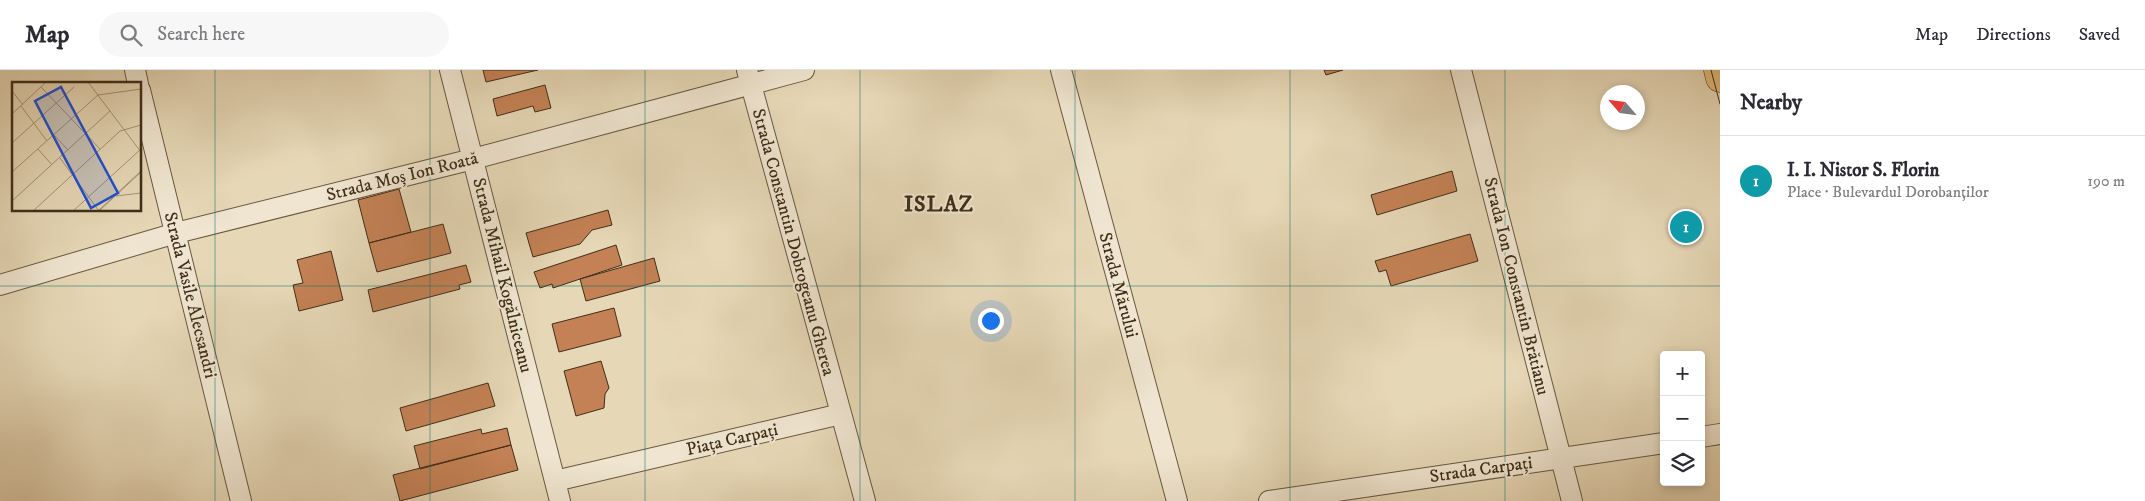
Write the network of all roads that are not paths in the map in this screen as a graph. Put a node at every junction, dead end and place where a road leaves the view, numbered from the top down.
1 (450, 70) edge
2 (804, 70) edge
3 (1061, 70) edge
4 (1462, 70) edge
5 (1718, 70) edge
6 (749, 78) edge
7 (1720, 78) edge
8 (141, 94) edge
9 (473, 159) junction
10 (176, 233) junction
11 (0, 285) edge
12 (841, 414) junction
13 (1720, 434) edge
14 (1705, 436) edge
15 (1660, 444) edge
16 (1561, 458) junction
17 (555, 481) junction
18 (241, 501) edge
19 (560, 501) edge
20 (865, 501) edge
21 (1177, 501) edge
22 (1269, 501) edge
23 (1572, 501) edge

1 - 9 street, Strada Mihail Kogălniceanu
2 - 6 street, Strada Moș Ion Roată
3 - 21 street, Strada Mărului
4 - 16 street, Strada Ion Constantin Brătianu
5 - 7 main road
6 - 9 street, Strada Moș Ion Roată
6 - 12 street, Strada Constantin Dobrogeanu Gherea
8 - 10 street, Strada Vasile Alecsandri
9 - 10 street, Strada Moș Ion Roată
9 - 17 street, Strada Mihail Kogălniceanu
10 - 11 street, Strada Moș Ion Roată
10 - 18 street, Strada Vasile Alecsandri
12 - 17 street, Piața Carpați
12 - 20 street
13 - 14 street
15 - 16 street, Strada Carpați
16 - 22 street, Strada Carpați
16 - 23 street, Strada Ion Constantin Brătianu
17 - 19 street

